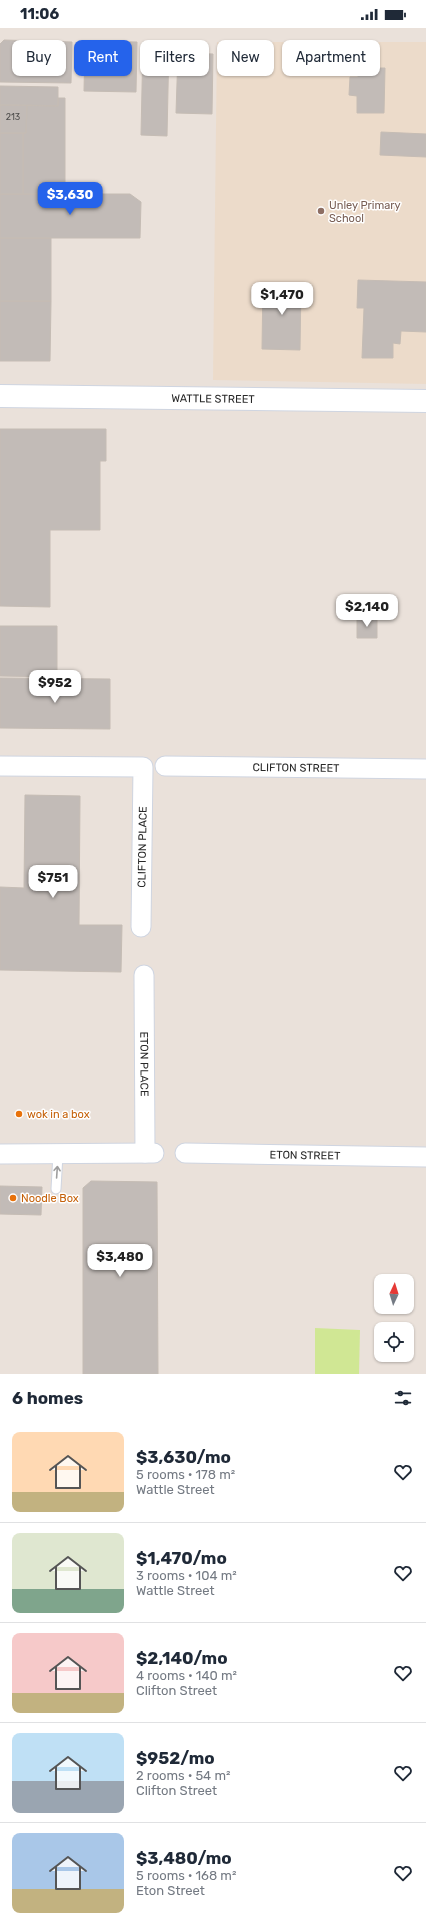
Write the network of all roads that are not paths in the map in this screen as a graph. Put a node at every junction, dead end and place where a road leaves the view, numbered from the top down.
1 (0, 396) edge
2 (426, 400) edge
3 (0, 766) edge
4 (165, 766) dead end
5 (426, 770) edge
6 (141, 927) dead end
7 (144, 975) dead end
8 (184, 1153) dead end
9 (0, 1154) edge
10 (58, 1154) junction
11 (426, 1157) edge
12 (56, 1189) dead end

1 - 2 street, WATTLE STREET
3 - 6 street, CLIFTON PLACE
4 - 5 street, CLIFTON STREET
7 - 10 street, ETON PLACE
8 - 11 street, ETON STREET
9 - 10 street
12 -> 10 lane

